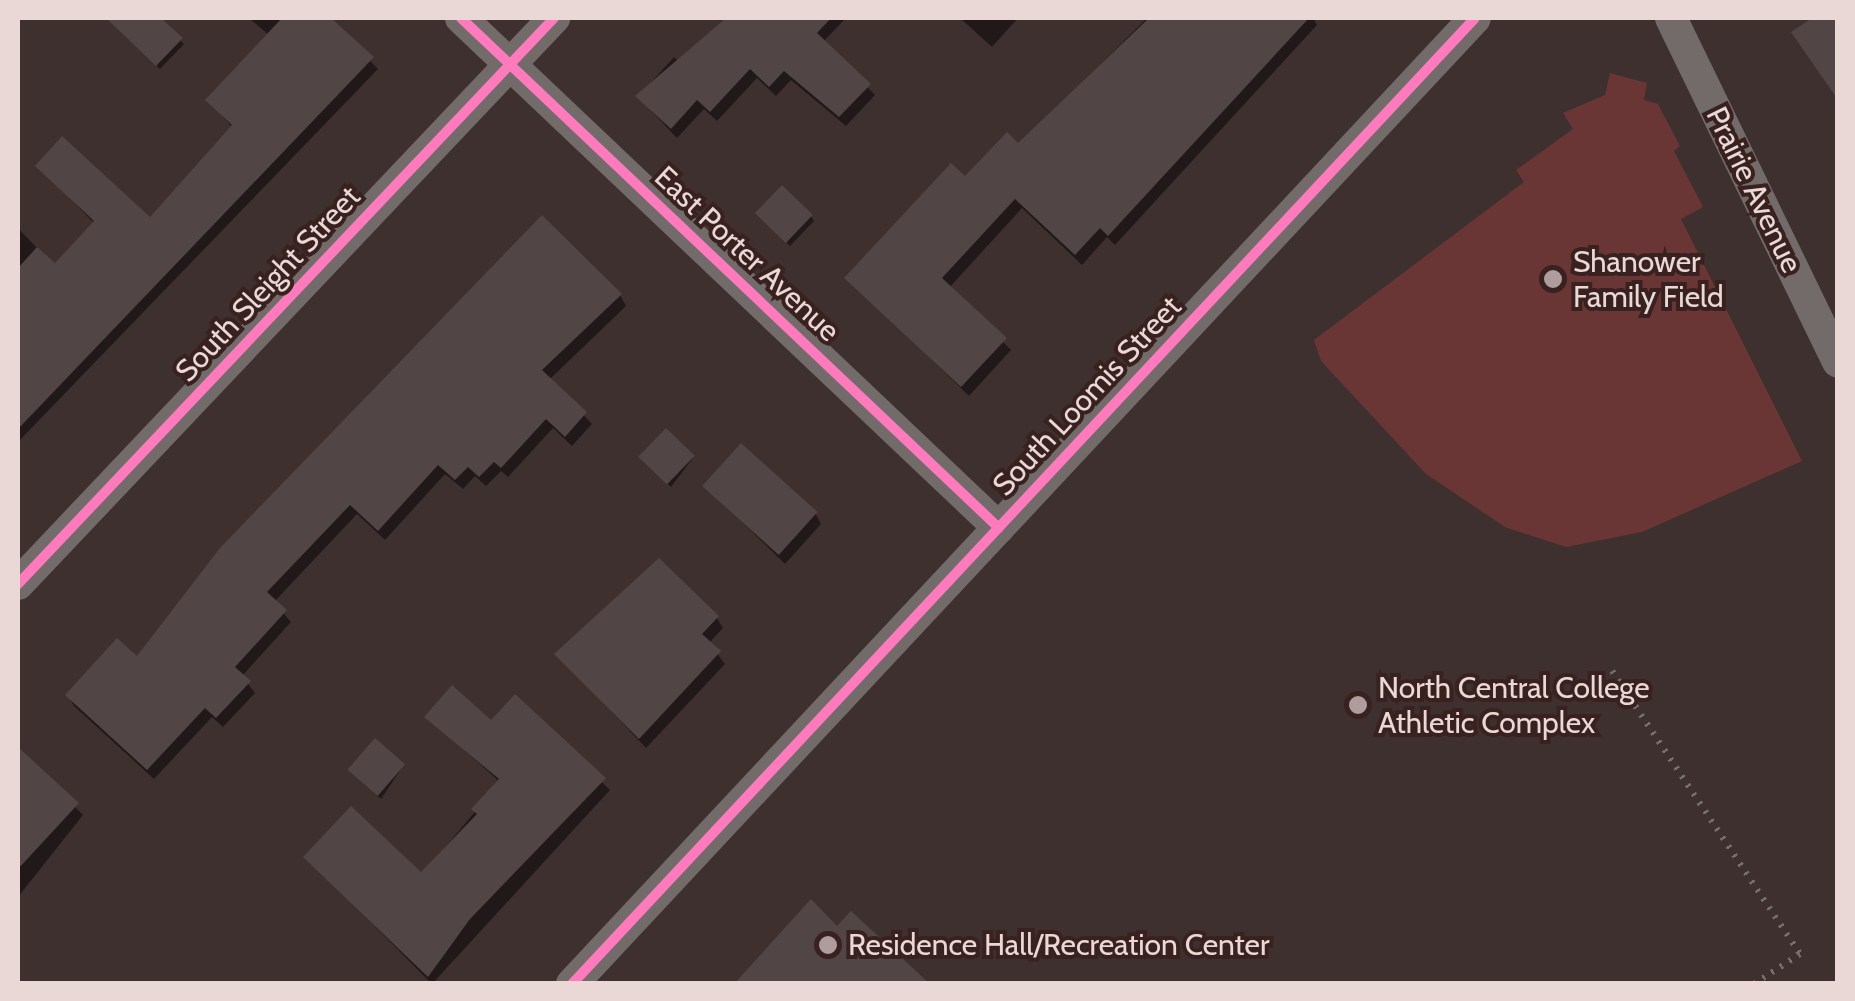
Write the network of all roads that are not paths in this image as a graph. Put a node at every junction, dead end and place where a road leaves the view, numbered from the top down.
1 (461, 18) edge
2 (554, 18) edge
3 (1476, 18) edge
4 (1671, 18) edge
5 (510, 64) junction
6 (1838, 362) edge
7 (999, 528) junction
8 (18, 584) edge
9 (572, 984) edge

1 - 5 street, East Porter Avenue
2 - 5 street, South Sleight Street
3 - 7 street, South Loomis Street
4 - 6 street, Prairie Avenue
5 - 7 street, East Porter Avenue
5 - 8 street, South Sleight Street
7 - 9 street, South Loomis Street

